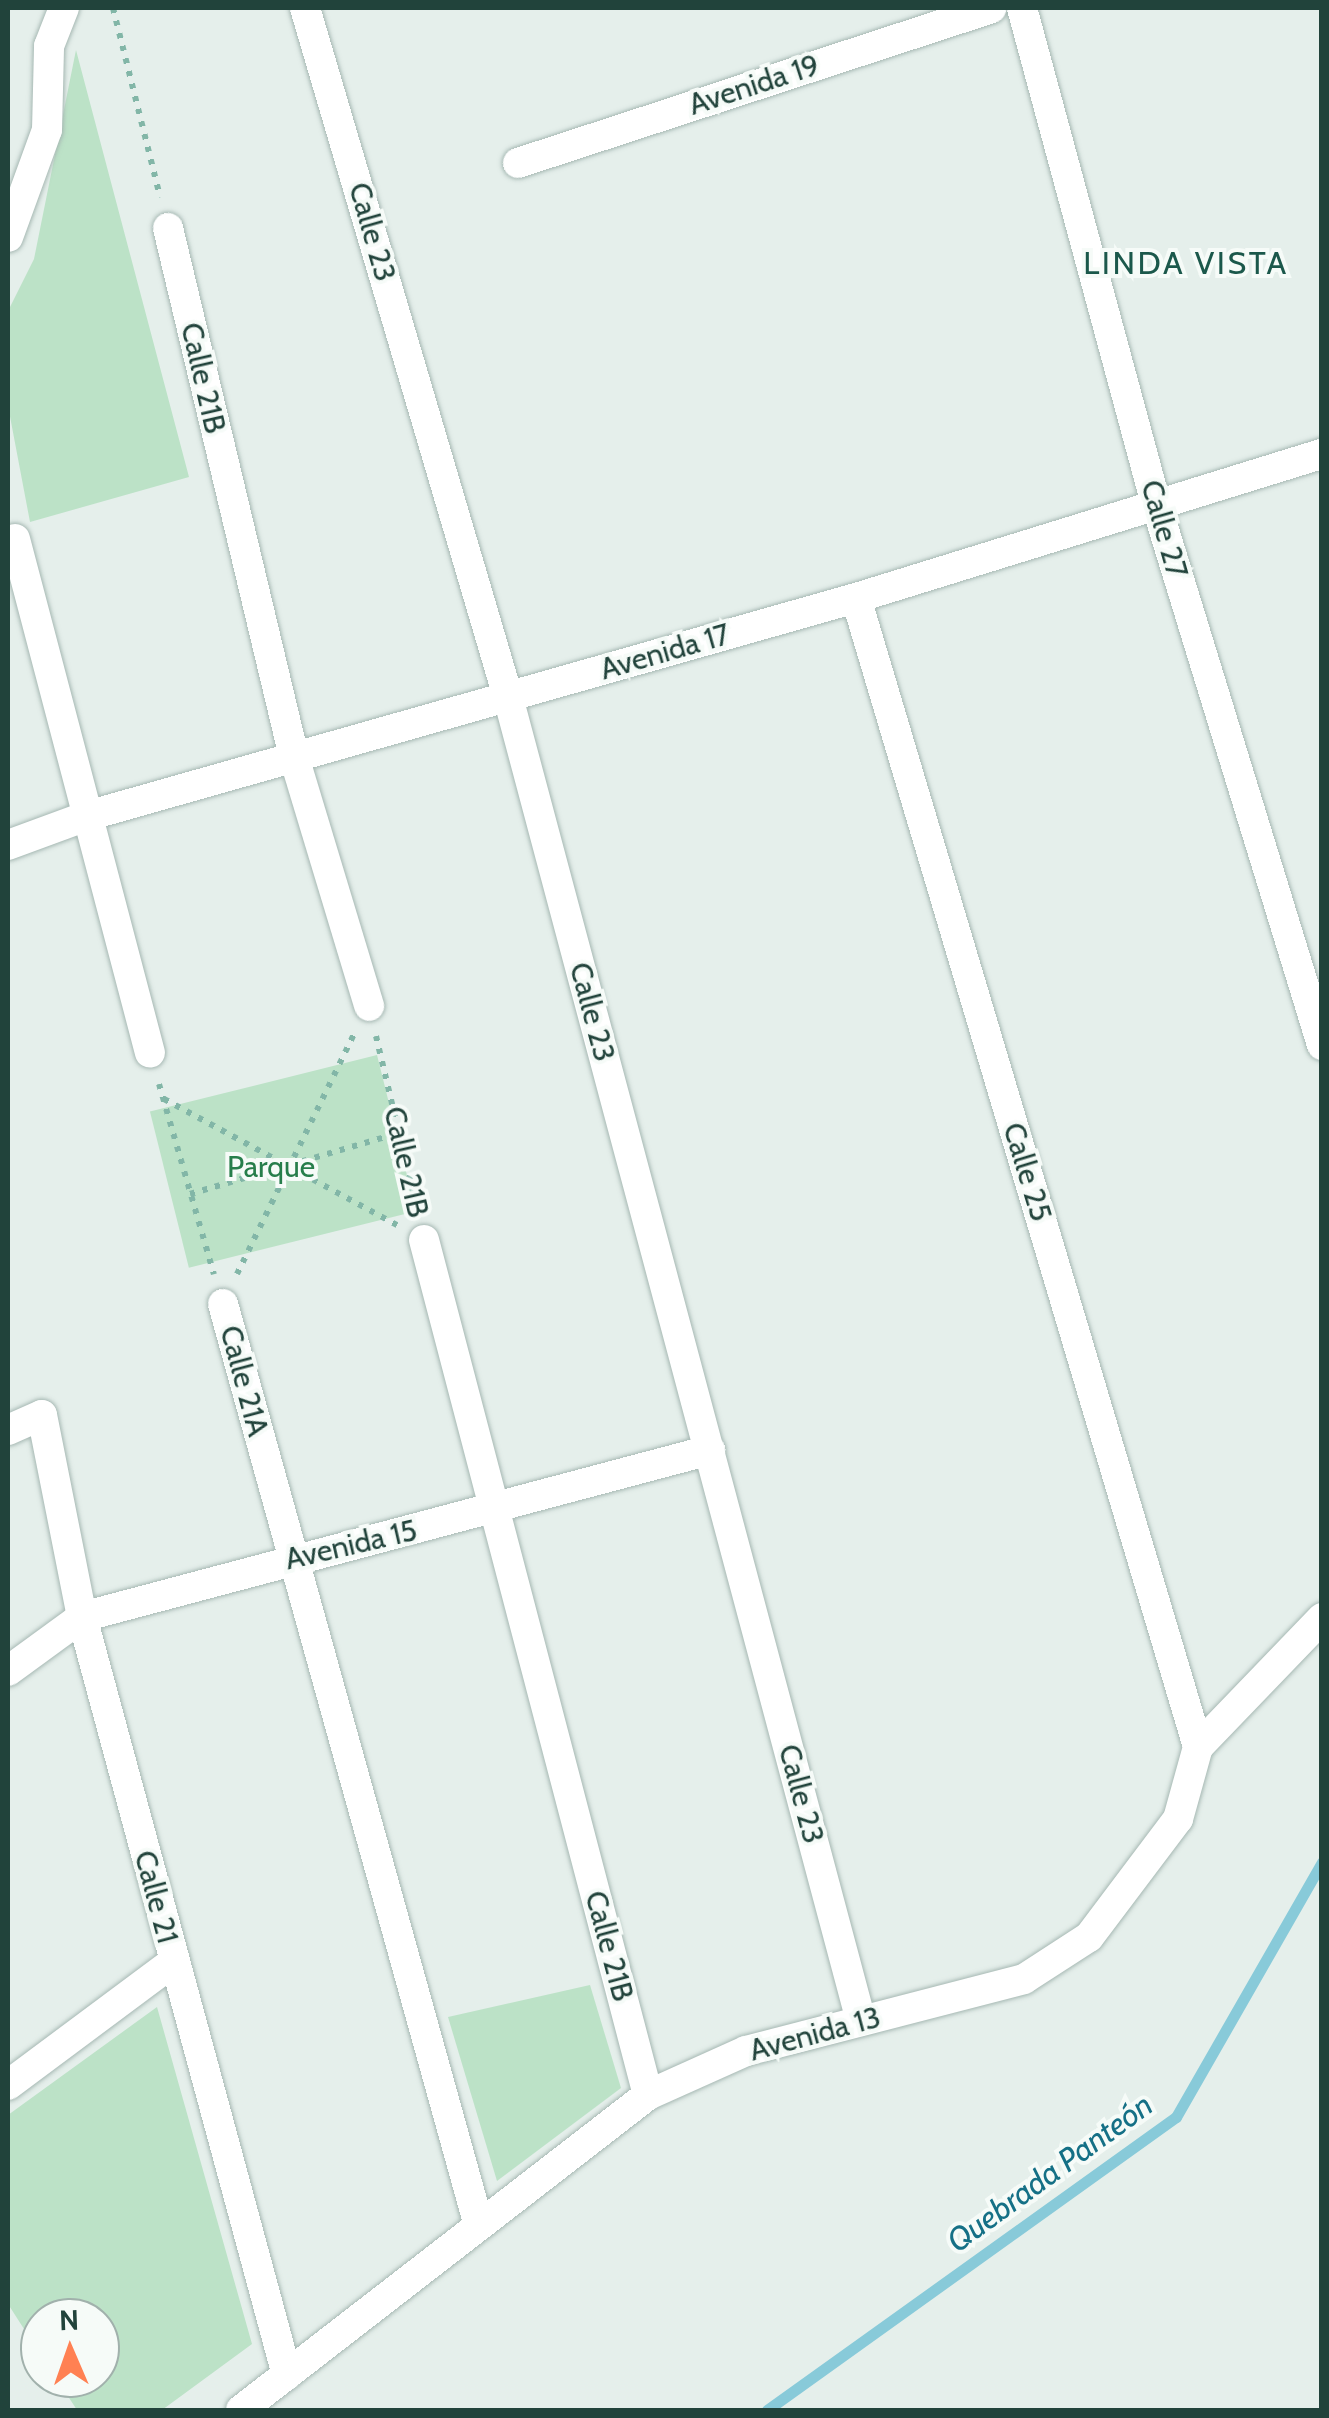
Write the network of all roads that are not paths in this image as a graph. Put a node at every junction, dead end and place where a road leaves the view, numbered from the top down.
1 (64, 8) edge
2 (306, 8) edge
3 (990, 8) edge
4 (1022, 8) edge
5 (518, 163) dead end
6 (168, 228) road end
7 (8, 237) edge
8 (1322, 454) edge
9 (1156, 504) junction
10 (15, 539) dead end
11 (856, 598) junction
12 (508, 697) junction
13 (294, 758) junction
14 (87, 816) junction
15 (8, 844) edge
16 (369, 1006) road end
17 (1322, 1045) edge
18 (150, 1054) road end
19 (424, 1240) road end
20 (223, 1304) road end
21 (8, 1430) edge
22 (710, 1450) junction
23 (495, 1511) junction
24 (292, 1558) junction
25 (82, 1618) junction
26 (1322, 1618) edge
27 (8, 1671) edge
28 (1198, 1747) junction
29 (174, 1962) junction
30 (861, 2021) junction
31 (8, 2085) edge
32 (648, 2095) junction
33 (478, 2222) junction
34 (287, 2375) junction
35 (241, 2410) edge

1 - 7 street
2 - 12 street, Calle 23
3 - 5 street, Avenida 19
4 - 9 street, Calle 27
6 - 13 street, Calle 21B
8 - 9 street, Avenida 17
9 - 11 street, Avenida 17
9 - 17 street, Calle 27
10 - 14 street
11 - 12 street, Avenida 17
11 - 28 street, Calle 25
12 - 13 street, Avenida 17
12 - 22 street, Calle 23
13 - 14 street, Avenida 17
13 - 16 street, Calle 21B
14 - 15 street, Avenida 17
14 - 18 street
19 - 23 street, Calle 21B
20 - 24 street, Calle 21A
21 - 25 street, Calle 21
22 - 23 street, Avenida 15
22 - 30 street, Calle 23
23 - 24 street, Avenida 15
23 - 32 street, Calle 21B
24 - 25 street, Avenida 15
24 - 33 street, Calle 21A
25 - 27 street, Avenida 15
25 - 29 street, Calle 21
26 - 28 street, Avenida 13
28 - 30 street, Avenida 13
29 - 31 street
29 - 34 street, Calle 21
30 - 32 street, Avenida 13
32 - 33 street, Avenida 13
33 - 34 street, Avenida 13
34 - 35 street, Avenida 13

